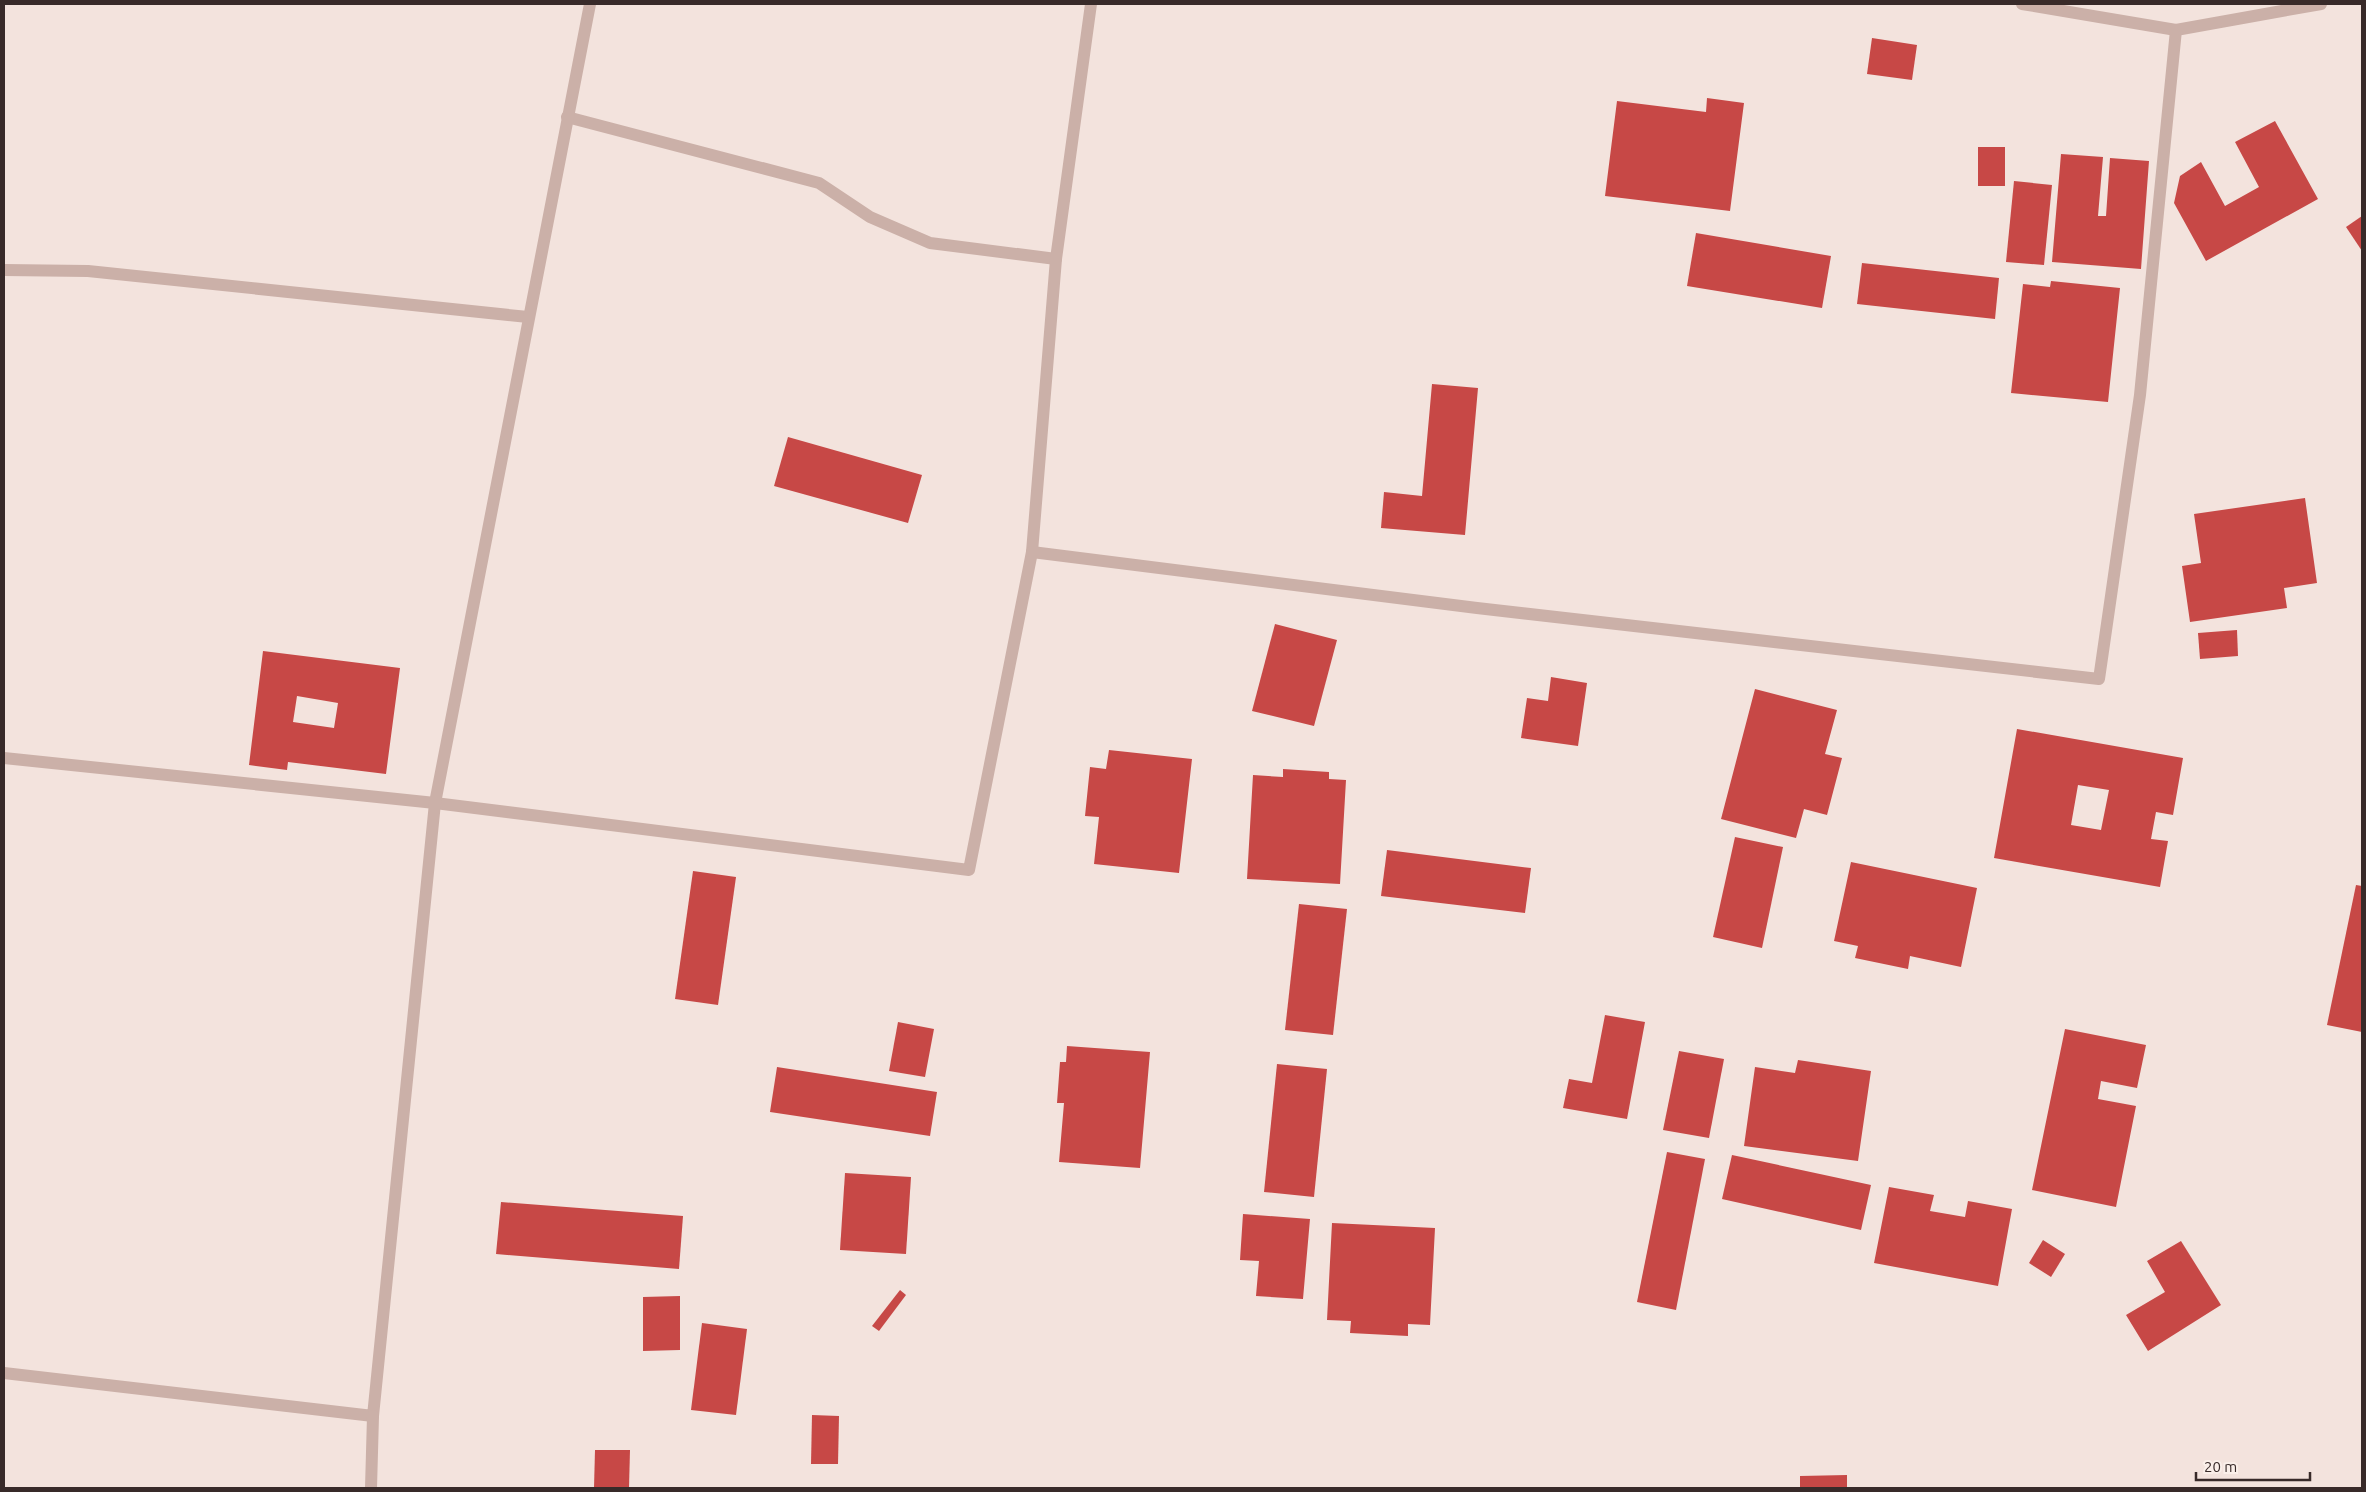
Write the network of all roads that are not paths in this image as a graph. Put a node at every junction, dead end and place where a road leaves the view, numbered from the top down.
1 (590, 4) edge
2 (1091, 4) edge
3 (2022, 4) edge
4 (2321, 4) edge
5 (2176, 30) junction
6 (567, 117) junction
7 (1056, 259) junction
8 (4, 270) edge
9 (528, 317) junction
10 (1032, 552) junction
11 (4, 758) edge
12 (435, 803) junction
13 (4, 1373) edge
14 (374, 1416) junction
15 (371, 1488) edge

1 - 6 street
2 - 7 street
3 - 5 street
4 - 5 street
5 - 10 street
6 - 7 street
6 - 9 street
7 - 10 street
8 - 9 street
9 - 12 street
10 - 12 street
11 - 12 street
12 - 14 street
13 - 14 street
14 - 15 street

